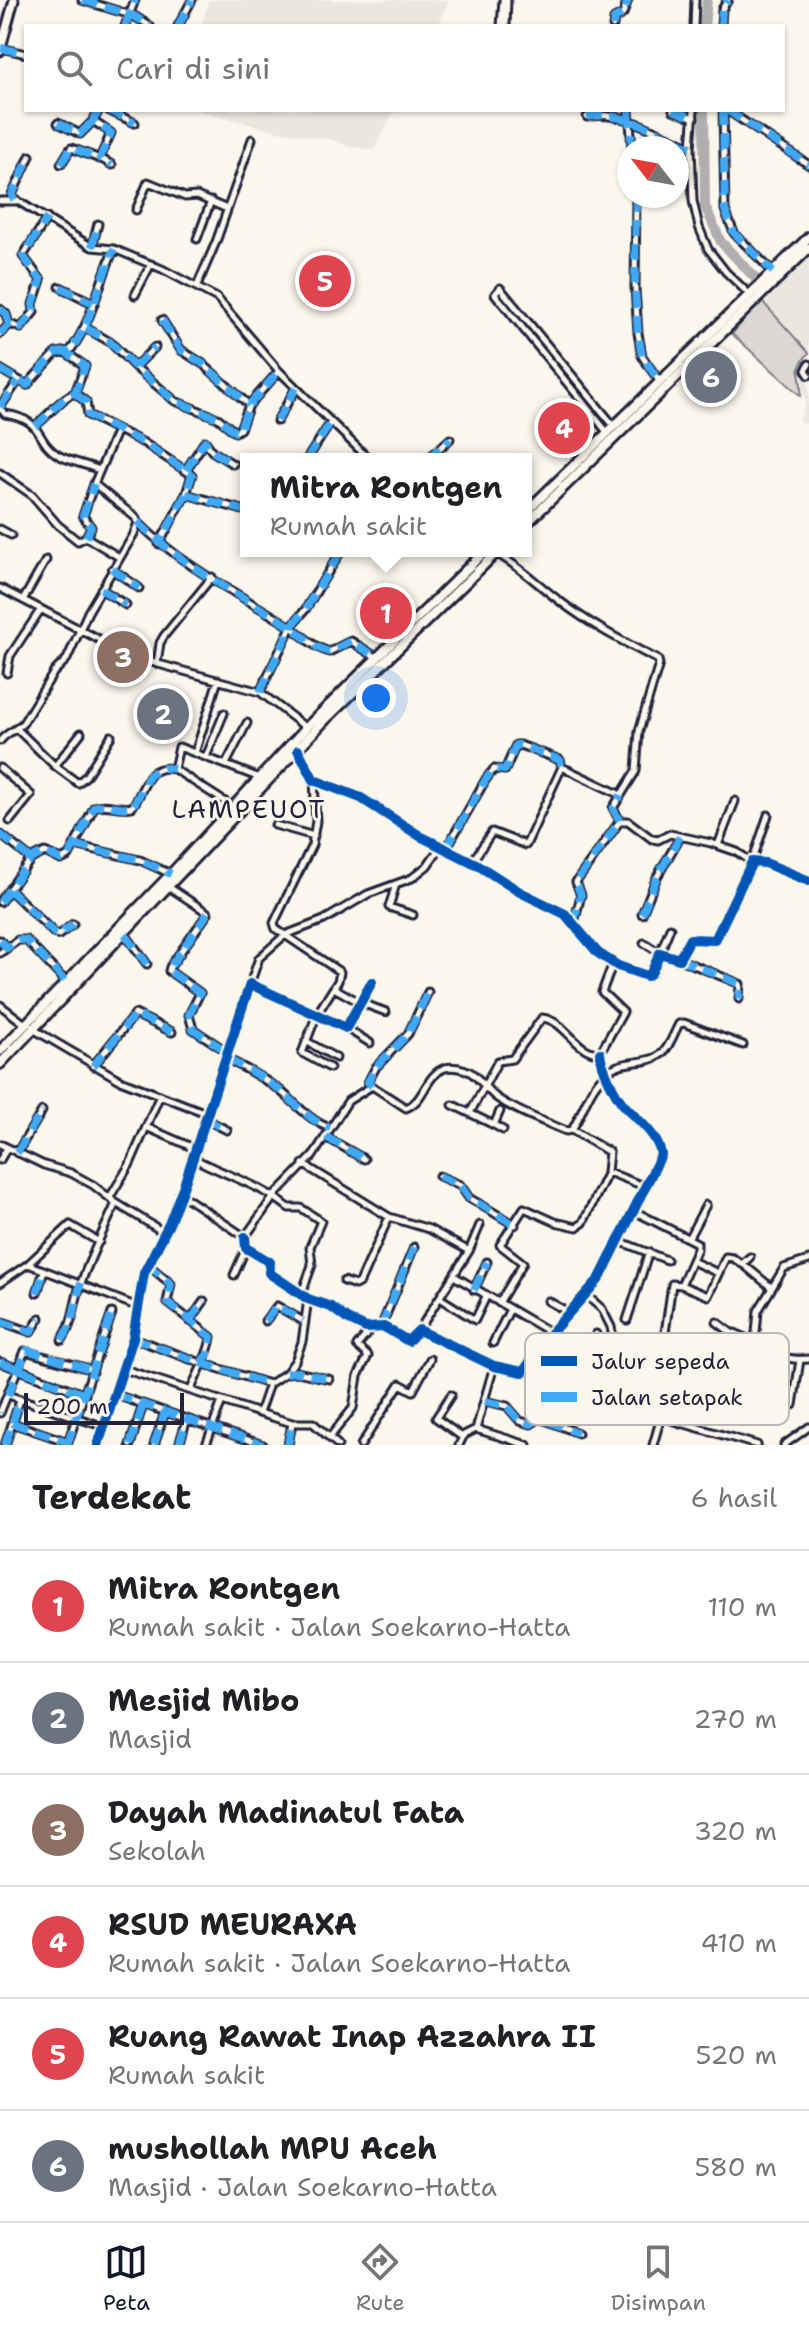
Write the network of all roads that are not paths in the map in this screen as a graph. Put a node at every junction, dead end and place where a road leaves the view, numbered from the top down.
1 (14, 0) edge
2 (84, 0) edge
3 (135, 0) edge
4 (192, 0) edge
5 (505, 0) edge
6 (628, 0) edge
7 (695, 0) edge
8 (728, 0) edge
9 (128, 16) junction
10 (126, 24) edge
11 (147, 24) edge
12 (179, 24) edge
13 (503, 24) edge
14 (613, 24) edge
15 (694, 24) edge
16 (721, 24) edge
17 (0, 49) edge
18 (24, 54) edge
19 (98, 112) edge
20 (112, 112) edge
21 (629, 112) edge
22 (678, 112) edge
23 (694, 112) edge
24 (725, 112) edge
25 (728, 112) edge
26 (587, 117) dead end
27 (694, 118) junction
28 (93, 121) junction
29 (629, 121) junction
30 (58, 123) dead end
31 (135, 123) dead end
32 (631, 136) edge
33 (252, 139) dead end
34 (691, 147) junction
35 (30, 156) dead end
36 (100, 159) junction
37 (61, 164) dead end
38 (112, 165) dead end
39 (809, 165) edge
40 (14, 200) junction
41 (0, 201) edge
42 (211, 201) junction
43 (636, 208) edge
44 (227, 209) junction
45 (136, 210) dead end
46 (47, 218) junction
47 (98, 224) dead end
48 (809, 237) edge
49 (197, 239) dead end
50 (92, 247) junction
51 (114, 249) junction
52 (807, 254) edge
53 (151, 264) junction
54 (773, 272) junction
55 (197, 286) junction
56 (60, 287) dead end
57 (135, 295) dead end
58 (750, 295) junction
59 (93, 303) junction
60 (0, 309) edge
61 (162, 320) dead end
62 (9, 325) junction
63 (86, 328) junction
64 (0, 334) edge
65 (155, 347) dead end
66 (67, 353) junction
67 (809, 364) edge
68 (135, 367) junction
69 (0, 369) edge
70 (279, 371) junction
71 (809, 375) edge
72 (666, 379) junction
73 (18, 381) junction
74 (296, 388) junction
75 (75, 393) junction
76 (249, 405) junction
77 (0, 408) edge
78 (277, 421) dead end
79 (331, 422) junction
80 (35, 426) junction
81 (611, 429) junction
82 (117, 430) junction
83 (450, 439) dead end
84 (311, 453) edge
85 (363, 453) edge
86 (435, 453) edge
87 (233, 464) dead end
88 (99, 470) junction
89 (186, 470) junction
90 (0, 473) edge
91 (94, 484) junction
92 (186, 494) junction
93 (532, 506) edge
94 (240, 509) edge
95 (532, 518) edge
96 (138, 522) junction
97 (0, 529) edge
98 (11, 535) dead end
99 (86, 537) junction
100 (159, 544) junction
101 (119, 557) junction
102 (338, 557) edge
103 (479, 557) edge
104 (492, 557) edge
105 (504, 557) edge
106 (46, 560) dead end
107 (112, 569) junction
108 (212, 577) junction
109 (0, 588) edge
110 (139, 588) dead end
111 (101, 589) junction
112 (23, 600) junction
113 (126, 605) dead end
114 (41, 609) junction
115 (291, 627) junction
116 (80, 629) junction
117 (376, 657) junction
118 (157, 664) junction
119 (7, 673) dead end
120 (366, 674) junction
121 (218, 680) junction
122 (260, 692) junction
123 (224, 713) dead end
124 (247, 723) dead end
125 (306, 728) junction
126 (17, 729) junction
127 (81, 733) dead end
128 (111, 736) dead end
129 (0, 741) edge
130 (298, 750) junction
131 (195, 753) junction
132 (206, 757) junction
133 (226, 764) junction
134 (55, 766) junction
135 (562, 767) junction
136 (0, 768) edge
137 (174, 769) junction
138 (260, 778) junction
139 (314, 780) junction
140 (621, 795) junction
141 (735, 801) dead end
142 (234, 807) junction
143 (768, 815) dead end
144 (10, 821) dead end
145 (620, 821) junction
146 (275, 825) dead end
147 (0, 834) edge
148 (314, 836) junction
149 (680, 837) junction
150 (74, 845) junction
151 (718, 845) junction
152 (444, 847) junction
153 (31, 859) junction
154 (472, 862) junction
155 (752, 862) junction
156 (171, 874) junction
157 (809, 881) edge
158 (396, 884) junction
159 (169, 887) junction
160 (10, 890) junction
161 (0, 902) edge
162 (642, 914) dead end
163 (413, 915) dead end
164 (73, 924) dead end
165 (573, 924) junction
166 (670, 928) dead end
167 (125, 934) junction
168 (285, 935) junction
169 (0, 940) edge
170 (644, 943) dead end
171 (7, 948) junction
172 (0, 953) edge
173 (660, 953) junction
174 (679, 959) junction
175 (613, 963) junction
176 (147, 964) dead end
177 (66, 982) junction
178 (372, 982) dead end
179 (250, 984) junction
180 (334, 988) junction
181 (428, 992) dead end
182 (739, 999) dead end
183 (359, 1002) junction
184 (0, 1005) edge
185 (386, 1012) dead end
186 (317, 1014) junction
187 (29, 1027) junction
188 (346, 1028) junction
189 (172, 1032) dead end
190 (306, 1041) junction
191 (370, 1043) dead end
192 (743, 1045) dead end
193 (0, 1051) edge
194 (600, 1053) junction
195 (228, 1056) junction
196 (336, 1058) dead end
197 (0, 1064) edge
198 (93, 1066) junction
199 (330, 1068) dead end
200 (606, 1072) junction
201 (372, 1086) junction
202 (484, 1087) junction
203 (160, 1095) junction
204 (453, 1105) dead end
205 (42, 1111) dead end
206 (500, 1111) dead end
207 (470, 1113) junction
208 (205, 1116) junction
209 (494, 1125) junction
210 (146, 1127) junction
211 (330, 1128) junction
212 (227, 1130) dead end
213 (503, 1130) dead end
214 (572, 1130) junction
215 (326, 1137) junction
216 (0, 1144) edge
217 (7, 1148) junction
218 (196, 1149) junction
219 (17, 1153) junction
220 (193, 1158) junction
221 (364, 1159) dead end
222 (0, 1160) edge
223 (303, 1164) junction
224 (607, 1172) junction
225 (439, 1176) dead end
226 (646, 1187) junction
227 (179, 1193) junction
228 (275, 1195) junction
229 (110, 1197) junction
230 (116, 1203) junction
231 (706, 1205) dead end
232 (634, 1211) junction
233 (389, 1217) junction
234 (480, 1225) dead end
235 (515, 1225) junction
236 (165, 1233) junction
237 (245, 1237) junction
238 (689, 1237) junction
239 (619, 1241) junction
240 (99, 1242) junction
241 (414, 1247) dead end
242 (246, 1248) junction
243 (469, 1251) junction
244 (649, 1252) junction
245 (750, 1257) dead end
246 (667, 1260) dead end
247 (809, 1260) edge
248 (692, 1261) junction
249 (487, 1262) dead end
250 (28, 1264) junction
251 (147, 1264) junction
252 (743, 1264) junction
253 (44, 1271) junction
254 (718, 1273) junction
255 (234, 1275) dead end
256 (454, 1276) junction
257 (344, 1281) dead end
258 (0, 1283) edge
259 (81, 1283) junction
260 (681, 1285) junction
261 (772, 1288) junction
262 (474, 1290) junction
263 (37, 1293) dead end
264 (302, 1293) junction
265 (586, 1295) junction
266 (487, 1297) junction
267 (440, 1298) junction
268 (308, 1299) junction
269 (204, 1301) dead end
270 (548, 1301) dead end
271 (499, 1303) junction
272 (138, 1307) junction
273 (510, 1309) junction
274 (112, 1313) dead end
275 (570, 1313) junction
276 (40, 1318) dead end
277 (627, 1320) dead end
278 (0, 1321) edge
279 (190, 1321) junction
280 (265, 1321) dead end
281 (303, 1321) junction
282 (717, 1322) dead end
283 (381, 1327) junction
284 (371, 1329) junction
285 (419, 1330) junction
286 (551, 1333) joint
287 (612, 1333) edge
288 (665, 1333) edge
289 (732, 1333) edge
290 (756, 1333) edge
291 (133, 1338) junction
292 (62, 1340) dead end
293 (493, 1343) dead end
294 (789, 1358) edge
295 (430, 1359) dead end
296 (809, 1359) edge
297 (800, 1360) junction
298 (0, 1362) edge
299 (201, 1363) junction
300 (494, 1366) junction
301 (124, 1369) junction
302 (525, 1369) edge
303 (93, 1370) junction
304 (18, 1371) junction
305 (286, 1373) junction
306 (329, 1379) dead end
307 (269, 1384) junction
308 (191, 1390) junction
309 (8, 1395) junction
310 (85, 1395) junction
311 (116, 1395) junction
312 (451, 1395) dead end
313 (20, 1400) junction
314 (222, 1401) junction
315 (485, 1401) junction
316 (143, 1405) junction
317 (793, 1405) dead end
318 (165, 1412) junction
319 (0, 1413) edge
320 (259, 1413) junction
321 (76, 1418) junction
322 (187, 1419) junction
323 (12, 1423) junction
324 (292, 1423) junction
325 (525, 1423) edge
326 (558, 1425) edge
327 (658, 1425) edge
328 (684, 1425) edge
329 (105, 1427) junction
330 (809, 1427) edge
331 (212, 1428) junction
332 (476, 1429) junction
333 (578, 1433) dead end
334 (237, 1436) junction
335 (330, 1437) junction
336 (462, 1437) junction
337 (68, 1444) edge
338 (5, 1445) edge
339 (98, 1445) edge
340 (130, 1445) edge
341 (154, 1445) edge
342 (179, 1445) edge
343 (206, 1445) edge
344 (234, 1445) edge
345 (263, 1445) edge
346 (288, 1445) edge
347 (338, 1445) edge
348 (361, 1445) edge
349 (459, 1445) edge
350 (527, 1445) edge
351 (653, 1445) edge
352 (757, 1445) edge
353 (784, 1445) edge

1 - 17 street
2 - 9 street
3 - 9 street
4 - 12 street
5 - 13 street
6 - 14 street
7 - 15 street
8 - 16 street
9 - 10 street
9 - 11 street
17 - 18 street
19 - 28 street
20 - 31 street
21 - 29 street
22 - 27 street
23 - 27 street
24 - 54 street
25 - 39 street
26 - 29 street
27 - 34 street
28 - 30 street
28 - 36 street
29 - 32 street
29 - 34 street
33 - 44 street
34 - 58 street
35 - 40 street
36 - 37 street
36 - 38 street
40 - 41 street
40 - 46 street
42 - 44 street
42 - 45 street
42 - 49 street
43 - 72 street
44 - 55 street
46 - 50 street
46 - 62 street
47 - 50 street
48 - 54 highway
50 - 51 street
51 - 53 street
51 - 59 street
52 - 72 highway
53 - 55 street
53 - 57 street
54 - 58 highway
55 - 70 street
56 - 59 street
58 - 72 highway
59 - 63 street
60 - 62 street
61 - 76 street
62 - 64 street
63 - 66 street
63 - 68 street
65 - 68 street
66 - 73 street
66 - 75 street
67 - 71 street
68 - 76 street
69 - 73 street
70 - 74 street
70 - 76 street
72 - 81 highway
72 - 95 highway
73 - 77 street
74 - 78 street
74 - 79 street
75 - 80 street
75 - 82 street
77 - 80 street
79 - 84 street
79 - 85 street
80 - 88 street
81 - 81 street
81 - 93 highway
82 - 88 street
82 - 89 street
83 - 86 street
87 - 89 street
88 - 91 street
89 - 92 street
90 - 99 street
91 - 96 street
91 - 99 street
92 - 94 street
92 - 100 street
96 - 100 street
96 - 101 street
97 - 98 street
99 - 101 street
100 - 108 street
101 - 107 street
102 - 115 street
103 - 117 highway
104 - 120 highway
105 - 140 street
106 - 112 street
107 - 110 street
107 - 111 street
108 - 115 street
108 - 118 street
109 - 112 street
111 - 113 street
111 - 116 street
112 - 114 street
114 - 116 street
114 - 119 street
115 - 117 street
115 - 122 street
116 - 118 street
116 - 126 street
117 - 120 highway
118 - 121 street
120 - 125 highway
120 - 130 highway
121 - 122 street
121 - 131 street
122 - 125 street
123 - 132 street
124 - 133 street
125 - 138 highway
126 - 129 street
126 - 134 street
127 - 134 street
128 - 134 street
130 - 139 street
130 - 159 highway
131 - 132 street
131 - 137 street
132 - 133 street
133 - 138 street
135 - 140 street
135 - 152 street
135 - 154 street
136 - 144 street
137 - 142 street
137 - 150 street
138 - 142 highway
139 - 148 street
139 - 152 street
140 - 145 street
141 - 151 street
142 - 156 highway
143 - 155 street
145 - 149 street
145 - 165 street
146 - 148 street
147 - 153 street
148 - 168 street
149 - 151 street
149 - 162 street
150 - 153 street
150 - 156 street
151 - 155 street
152 - 154 street
152 - 158 street
153 - 160 street
154 - 165 street
155 - 157 street
155 - 174 street
156 - 177 highway
158 - 163 street
158 - 168 street
159 - 167 highway
159 - 195 street
160 - 161 street
160 - 164 street
165 - 175 street
166 - 173 street
167 - 176 street
167 - 187 highway
168 - 179 street
168 - 180 street
169 - 171 street
170 - 173 street
171 - 172 street
171 - 177 street
173 - 174 street
173 - 175 street
174 - 182 street
175 - 194 street
177 - 187 highway
178 - 183 street
179 - 186 street
179 - 195 street
180 - 183 street
180 - 186 street
181 - 201 street
183 - 185 street
183 - 188 street
184 - 187 street
186 - 188 street
186 - 190 street
187 - 193 highway
187 - 197 highway
187 - 198 street
188 - 191 street
189 - 198 street
190 - 196 street
190 - 199 street
192 - 200 street
194 - 200 street
194 - 202 street
195 - 208 street
195 - 211 street
198 - 203 street
200 - 214 street
200 - 226 street
201 - 202 street
201 - 211 street
202 - 207 street
202 - 214 street
203 - 208 street
203 - 210 street
204 - 207 street
205 - 219 street
206 - 209 street
207 - 209 street
208 - 212 street
208 - 218 street
209 - 213 street
210 - 218 street
210 - 229 street
211 - 215 street
214 - 224 street
215 - 221 street
215 - 223 street
216 - 217 street
217 - 219 street
217 - 222 street
218 - 220 street
219 - 229 street
220 - 227 street
220 - 228 street
223 - 228 street
223 - 233 street
224 - 226 street
224 - 235 street
225 - 235 street
226 - 232 street
227 - 236 street
227 - 237 street
228 - 237 street
228 - 264 street
229 - 230 street
230 - 236 street
230 - 240 street
231 - 238 street
232 - 238 street
232 - 239 street
233 - 243 street
233 - 257 street
234 - 243 street
235 - 271 street
236 - 251 street
237 - 242 street
238 - 248 street
239 - 244 street
239 - 265 street
240 - 250 street
240 - 259 street
241 - 283 street
242 - 255 street
242 - 264 street
243 - 256 street
244 - 246 street
244 - 277 street
245 - 252 street
247 - 261 street
248 - 254 street
248 - 260 street
249 - 262 street
250 - 253 street
250 - 258 street
251 - 272 street
251 - 279 street
252 - 254 street
252 - 261 street
253 - 259 street
253 - 263 street
254 - 260 street
256 - 262 street
256 - 267 street
259 - 272 street
259 - 292 street
260 - 288 street
261 - 290 street
262 - 266 street
264 - 268 street
265 - 275 street
265 - 287 street
266 - 267 street
266 - 271 street
267 - 285 street
268 - 281 street
268 - 284 street
269 - 279 street
270 - 275 street
271 - 273 street
272 - 291 street
273 - 286 street
273 - 293 street
274 - 303 street
275 - 286 street
276 - 278 street
279 - 299 street
280 - 281 street
281 - 305 street
282 - 289 street
283 - 284 street
283 - 285 street
284 - 335 street
285 - 300 street
291 - 299 street
291 - 301 street
294 - 297 street
295 - 348 street
296 - 297 street
297 - 317 street
298 - 304 street
299 - 307 street
299 - 308 street
300 - 302 street
300 - 315 street
301 - 308 street
301 - 311 street
303 - 304 street
303 - 310 street
304 - 309 street
304 - 310 street
305 - 306 street
305 - 307 street
307 - 320 street
308 - 314 street
309 - 313 street
309 - 319 street
310 - 321 street
311 - 316 street
311 - 329 street
312 - 336 street
313 - 321 street
313 - 323 street
314 - 320 street
314 - 331 street
315 - 325 street
315 - 332 street
316 - 318 street
316 - 340 street
318 - 322 street
318 - 341 street
320 - 324 street
321 - 329 street
321 - 337 street
322 - 331 street
322 - 342 street
323 - 337 street
323 - 338 street
324 - 335 street
324 - 346 street
326 - 333 street
327 - 351 street
328 - 352 street
329 - 339 street
330 - 353 street
331 - 334 street
331 - 343 street
332 - 336 street
332 - 350 street
334 - 344 street
334 - 345 street
335 - 347 street
336 - 349 street

